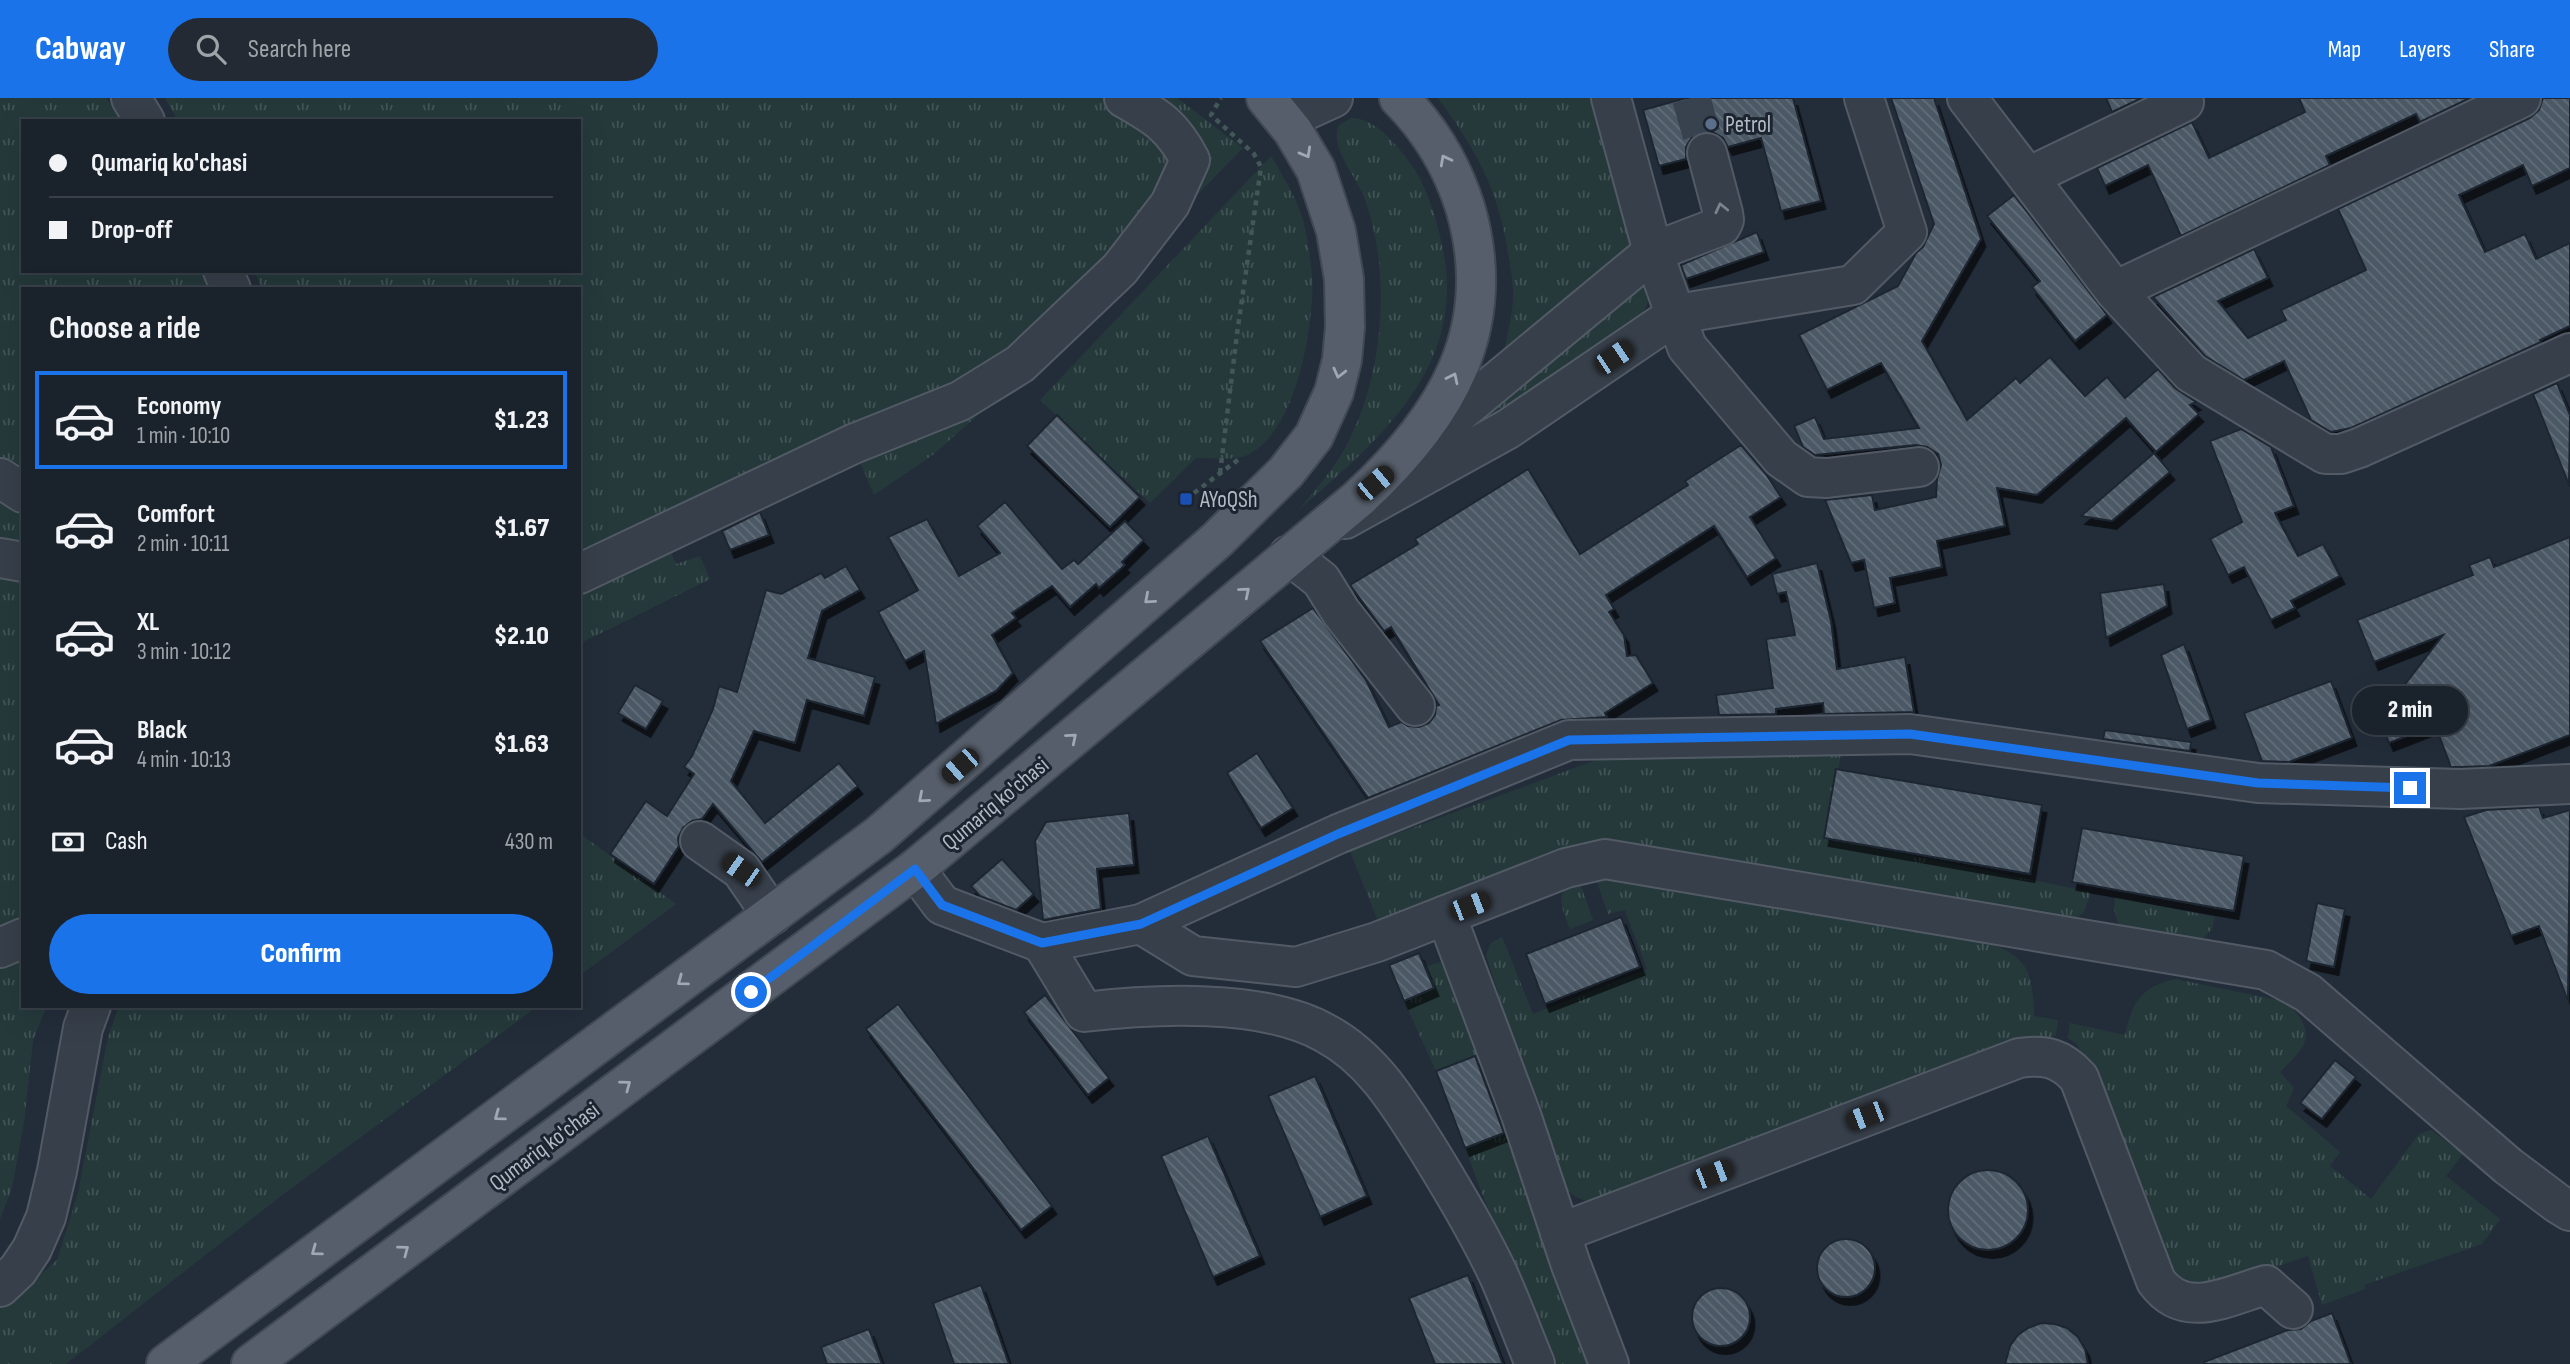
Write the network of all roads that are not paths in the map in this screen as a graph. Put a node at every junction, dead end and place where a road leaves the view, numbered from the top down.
1 (131, 98) edge
2 (149, 98) edge
3 (1124, 98) edge
4 (1333, 98) edge
5 (1399, 98) edge
6 (1611, 98) edge
7 (1864, 98) edge
8 (1967, 98) edge
9 (2521, 98) edge
10 (2184, 103) dead end
11 (1275, 109) edge
12 (144, 119) edge
13 (162, 119) edge
14 (1707, 153) tunnel mouth
15 (2028, 177) junction
16 (1653, 252) junction
17 (2115, 291) junction
18 (1677, 314) junction
19 (2570, 354) edge
20 (1919, 467) dead end
21 (0, 478) edge
22 (1375, 483) junction
23 (21, 492) edge
24 (1297, 548) junction
25 (0, 558) edge
26 (21, 562) edge
27 (581, 574) edge
28 (1415, 706) dead end
29 (2570, 784) edge
30 (700, 841) dead end
31 (915, 869) junction
32 (772, 915) junction
33 (1446, 915) junction
34 (1141, 924) junction
35 (21, 939) edge
36 (737, 940) junction
37 (1042, 943) junction
38 (0, 948) edge
39 (768, 978) junction
40 (72, 1008) edge
41 (90, 1008) edge
42 (2570, 1211) edge
43 (1560, 1233) junction
44 (0, 1266) edge
45 (0, 1287) edge
46 (2293, 1309) dead end
47 (166, 1364) edge
48 (251, 1364) edge
49 (1535, 1364) edge
50 (1609, 1364) edge

1 - 12 street
2 - 13 street
3 - 27 street
4 - 11 street
22 -> 5 main road, Qumariq ko'chasi
6 - 16 street
7 - 18 street
8 - 15 street
9 - 17 street
10 - 15 street
11 -> 32 main road
16 -> 14 street
15 - 17 street
16 - 18 street
16 - 22 street
17 - 19 street
18 - 20 street
18 - 24 street
21 - 23 street
22 - 24 main road, Qumariq ko'chasi
24 - 28 street
31 -> 24 main road, Qumariq ko'chasi
25 - 26 street
29 - 34 street
30 - 32 street
31 - 37 street
31 - 39 main road, Qumariq ko'chasi
32 - 36 main road
33 - 34 street
33 - 42 street
33 - 43 street
34 - 37 street
35 - 38 street
36 - 39 main road
36 -> 47 main road
37 - 49 street
48 -> 39 main road, Qumariq ko'chasi
40 - 44 street
41 - 45 street
43 - 46 street
43 - 50 street

